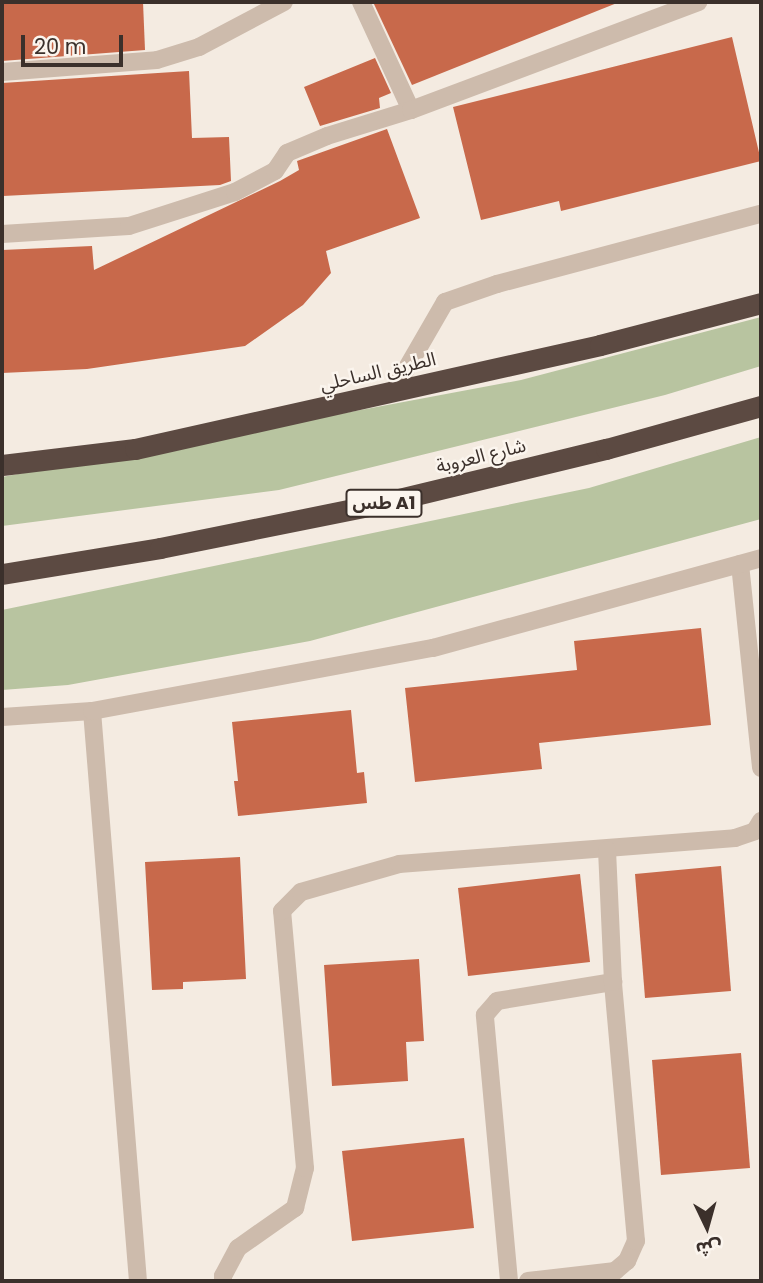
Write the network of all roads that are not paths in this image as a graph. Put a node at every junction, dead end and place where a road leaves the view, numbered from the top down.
1 (284, 2) edge
2 (361, 2) edge
3 (698, 2) edge
4 (2, 72) edge
5 (411, 110) junction
6 (761, 214) edge
7 (2, 234) edge
8 (761, 303) edge
9 (393, 392) junction
10 (761, 406) edge
11 (2, 465) edge
12 (761, 558) edge
13 (740, 564) junction
14 (2, 574) edge
15 (92, 710) junction
16 (2, 717) edge
17 (761, 768) edge
18 (761, 821) edge
19 (607, 850) junction
20 (613, 982) junction
21 (138, 1281) edge
22 (223, 1281) edge
23 (509, 1281) edge
24 (527, 1281) edge

1 - 4 street
2 - 5 street
3 - 5 street
5 - 7 street
6 - 9 street
8 - 9 highway, الطريق الساحلي
9 - 11 highway, الطريق الساحلي
10 - 14 highway, شارع العروبة / طس A1
12 - 13 street
13 - 15 street
13 - 17 street
15 - 16 street
15 - 21 street
18 - 19 street
19 - 20 street
19 - 22 street
20 - 23 street
20 - 24 street

